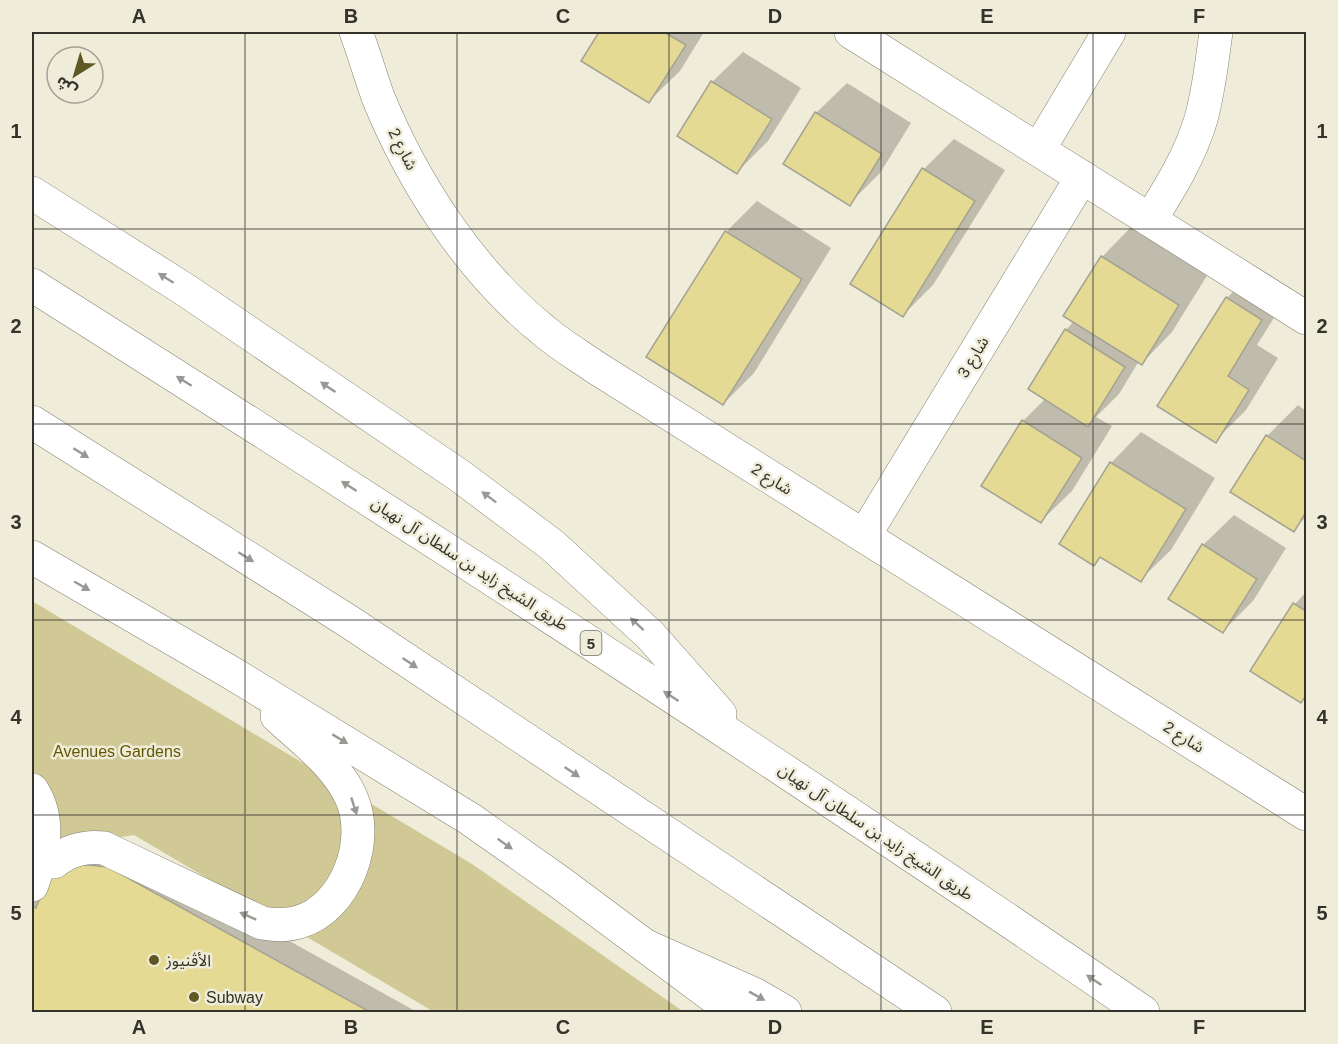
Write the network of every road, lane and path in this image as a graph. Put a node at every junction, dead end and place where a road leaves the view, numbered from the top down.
1 (356, 32) edge
2 (851, 32) edge
3 (1109, 32) edge
4 (1213, 32) edge
5 (1038, 149) junction
6 (1082, 177) junction
7 (32, 193) edge
8 (1150, 220) junction
9 (32, 285) edge
10 (1306, 318) edge
11 (32, 422) edge
12 (864, 536) junction
13 (32, 557) edge
14 (230, 672) junction
15 (747, 745) junction
16 (32, 790) edge
17 (1306, 814) edge
18 (43, 873) edge
19 (646, 946) junction
20 (1136, 1008) edge
21 (735, 1012) edge
22 (785, 1012) edge
23 (934, 1012) edge
24 (1161, 1012) edge

1 - 12 main road, شارع 2
2 - 5 main road
3 - 5 main road
4 - 8 main road
5 - 6 main road
6 - 8 main road
6 - 12 main road, شارع 3
15 -> 7 main road
8 - 10 main road
15 -> 9 main road, طريق الشيخ زايد بن سلطان آل نهيان / 5
11 -> 23 main road
12 - 17 main road, شارع 2
13 -> 14 main road
14 -> 18 main road
14 -> 19 main road
20 -> 15 main road, طريق الشيخ زايد بن سلطان آل نهيان / 5
16 - 18 main road
19 - 21 main road
19 -> 22 main road
20 - 24 main road, طريق الشيخ زايد بن سلطان آل نهيان

